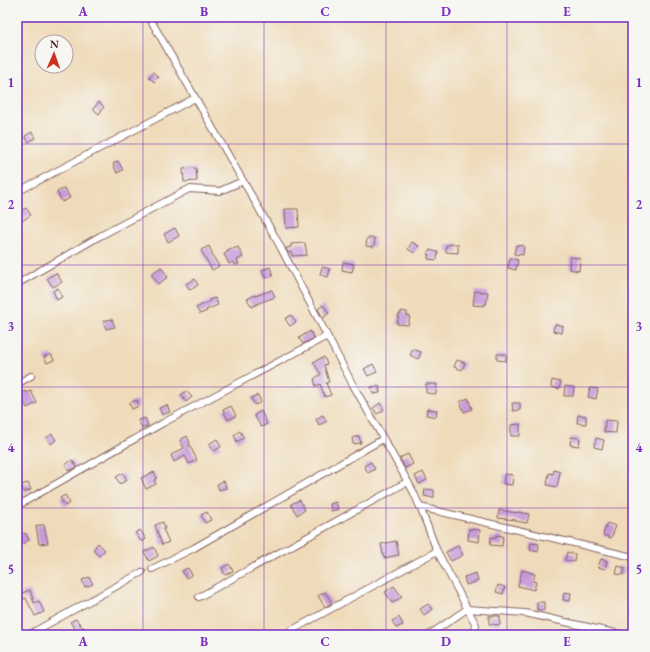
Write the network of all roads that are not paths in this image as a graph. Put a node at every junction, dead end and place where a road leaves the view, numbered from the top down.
1 (149, 17) edge
2 (195, 98) junction
3 (243, 181) junction
4 (17, 192) edge
5 (17, 284) edge
6 (327, 336) junction
7 (31, 376) dead end
8 (17, 384) edge
9 (383, 439) junction
10 (407, 482) junction
11 (17, 506) edge
12 (420, 507) junction
13 (437, 551) junction
14 (633, 557) edge
15 (152, 569) dead end
16 (142, 572) dead end
17 (199, 597) dead end
18 (467, 608) junction
19 (28, 635) edge
20 (283, 635) edge
21 (429, 635) edge
22 (473, 635) edge
23 (624, 635) edge

1 - 2 street
2 - 3 street
2 - 4 street
3 - 5 street
3 - 6 street
6 - 9 street
6 - 11 street
7 - 8 street
9 - 10 street
9 - 15 street
10 - 12 street
10 - 17 street
12 - 13 street
12 - 14 street
13 - 18 street
13 - 20 street
16 - 19 street
18 - 21 street
18 - 22 street
18 - 23 street

